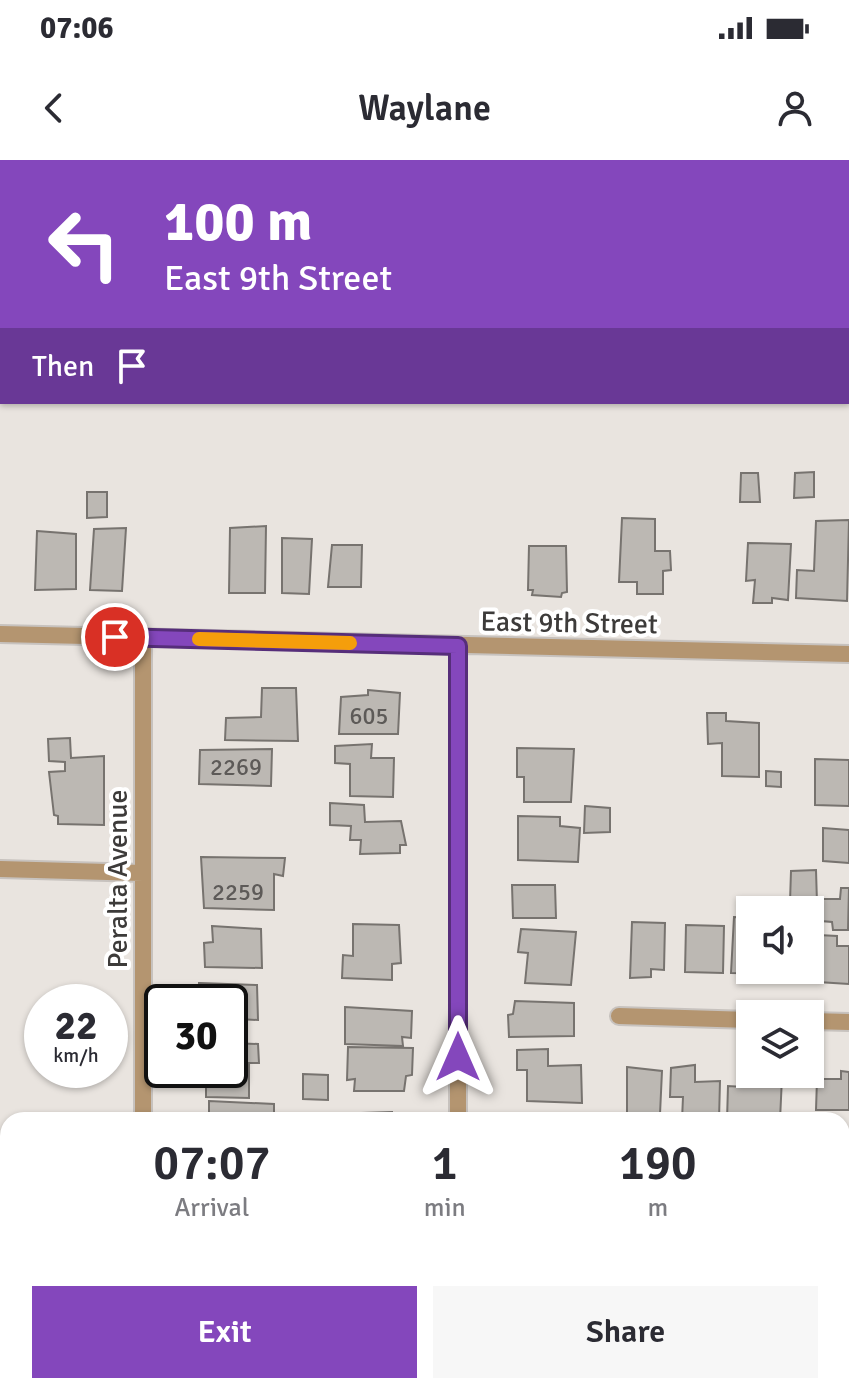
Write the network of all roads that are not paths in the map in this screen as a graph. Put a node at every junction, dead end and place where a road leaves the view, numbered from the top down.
1 (0, 634) edge
2 (143, 637) junction
3 (458, 646) junction
4 (849, 654) edge
5 (0, 869) edge
6 (143, 873) junction
7 (619, 1016) dead end
8 (736, 1020) edge
9 (824, 1021) edge
10 (849, 1022) edge
11 (143, 1112) edge
12 (458, 1112) edge

1 - 2 street, East 9th Street
2 - 3 street, East 9th Street
2 - 6 street, Peralta Avenue
3 - 4 street, East 9th Street
3 - 12 street
5 - 6 street
6 - 11 street, Peralta Avenue
7 - 8 street
9 - 10 street

